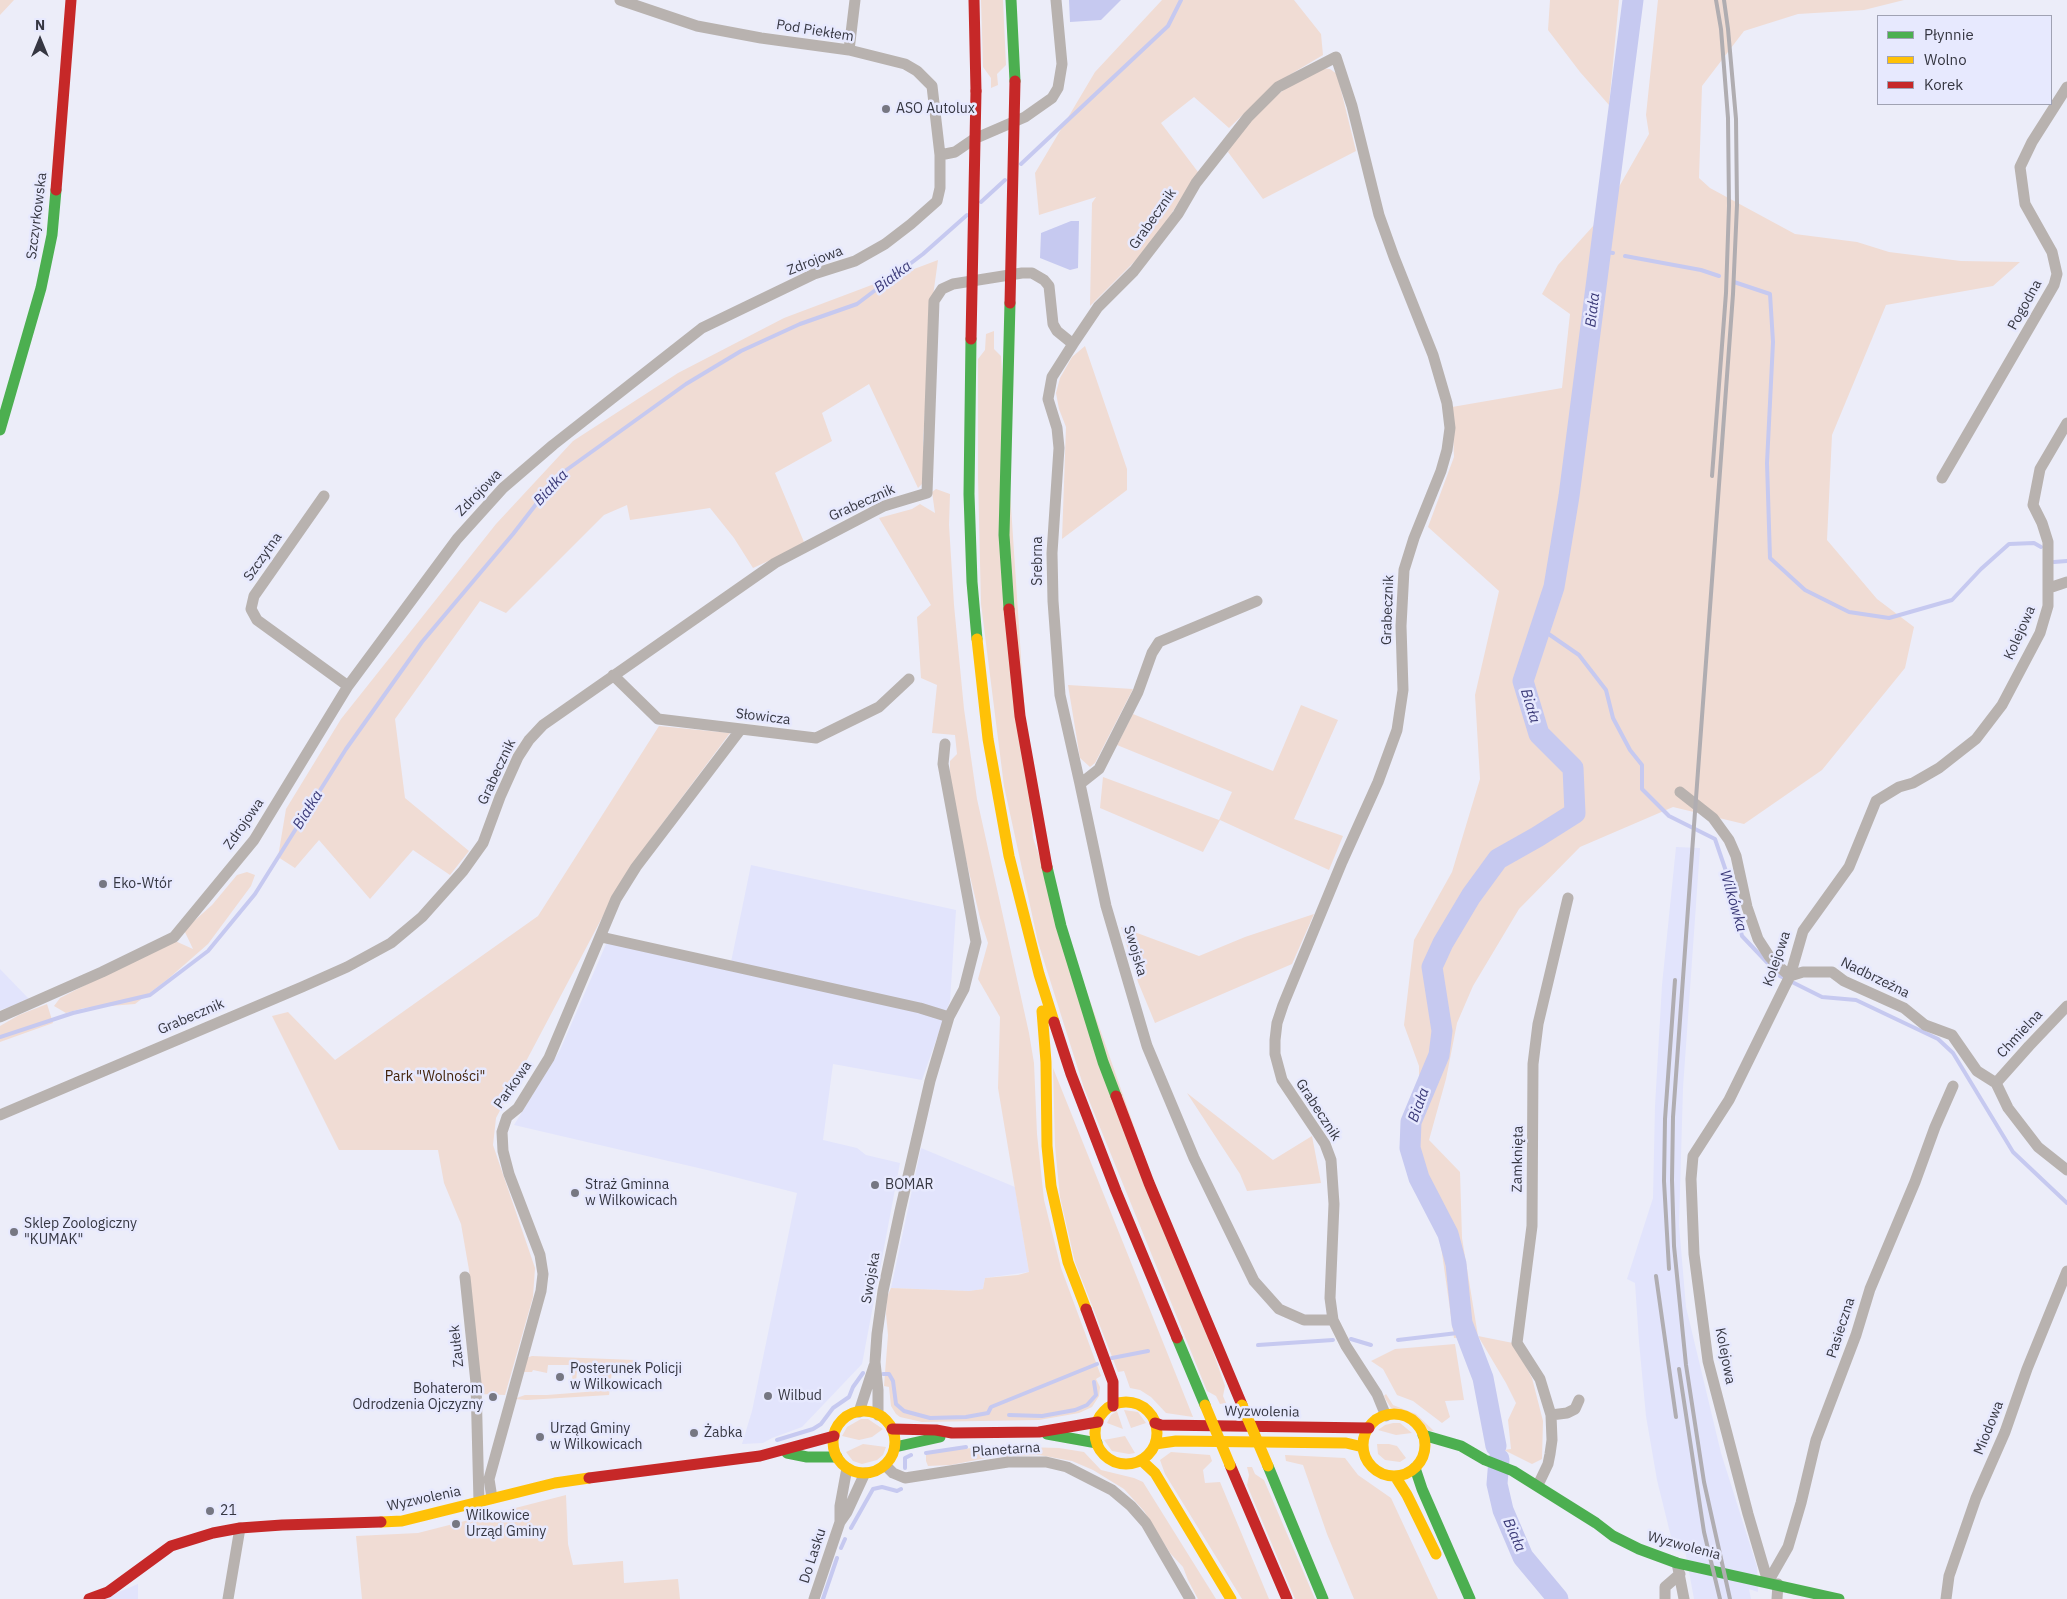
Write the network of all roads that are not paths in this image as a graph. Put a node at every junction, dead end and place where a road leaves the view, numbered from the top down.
1 (71, 0) edge
2 (620, 0) edge
3 (855, 0) edge
4 (974, 0) edge
5 (1011, 0) edge
6 (1056, 0) edge
7 (849, 50) junction
8 (2067, 87) edge
9 (940, 155) junction
10 (1073, 344) junction
11 (2067, 423) edge
12 (0, 430) edge
13 (1942, 478) dead end
14 (324, 496) dead end
15 (2067, 582) edge
16 (2049, 588) junction
17 (1256, 601) dead end
18 (613, 675) junction
19 (909, 678) dead end
20 (348, 686) junction
21 (741, 729) junction
22 (945, 744) dead end
23 (1080, 784) junction
24 (1680, 792) dead end
25 (1568, 898) dead end
26 (601, 937) junction
27 (1039, 974) junction
28 (1788, 981) junction
29 (2067, 1006) edge
30 (0, 1017) edge
31 (949, 1017) junction
32 (1996, 1083) junction
33 (1954, 1086) dead end
34 (0, 1115) edge
35 (2067, 1170) edge
36 (2067, 1271) edge
37 (465, 1277) dead end
38 (1333, 1320) junction
39 (875, 1362) junction
40 (1579, 1400) dead end
41 (1113, 1406) junction
42 (859, 1412) junction
43 (878, 1415) junction
44 (1551, 1415) junction
45 (1386, 1416) junction
46 (1098, 1422) junction
47 (1155, 1423) junction
48 (1368, 1428) junction
49 (892, 1429) junction
50 (1040, 1432) junction
51 (952, 1433) junction
52 (834, 1436) junction
53 (1423, 1436) junction
54 (1097, 1443) junction
55 (1155, 1444) junction
56 (895, 1447) junction
57 (1363, 1447) junction
58 (1433, 1451) junction
59 (780, 1452) junction
60 (837, 1457) junction
61 (1140, 1460) junction
62 (1486, 1460) junction
63 (885, 1465) junction
64 (847, 1468) junction
65 (1415, 1468) junction
66 (865, 1473) junction
67 (1395, 1476) junction
68 (1540, 1480) junction
69 (492, 1498) junction
70 (479, 1502) junction
71 (840, 1522) junction
72 (240, 1528) junction
73 (1440, 1562) dead end
74 (1678, 1568) junction
75 (1773, 1583) junction
76 (89, 1599) edge
77 (228, 1599) edge
78 (814, 1599) edge
79 (1190, 1599) edge
80 (1231, 1599) edge
81 (1287, 1599) edge
82 (1323, 1599) edge
83 (1470, 1599) edge
84 (1665, 1599) edge
85 (1684, 1599) edge
86 (1777, 1599) edge
87 (1839, 1599) edge
88 (1946, 1599) edge

1 - 12 main road, Szczyrkowska
2 - 7 street, Pod Piekłem
3 - 7 street
4 - 27 main road, bridge
5 - 82 main road, bridge
6 - 9 street
7 - 9 street, Pod Piekłem
8 - 13 street, Pogodna
9 - 20 street, Zdrojowa
10 - 18 street, Grabecznik
10 - 23 street, Srebrna
10 - 38 street, Grabecznik
11 - 16 street, Kolejowa
14 - 20 street, Szczytna
15 - 16 street
16 - 28 street, Kolejowa
17 - 23 street
18 - 21 street, Słowicza
18 - 34 street, Grabecznik
19 - 21 street, Słowicza
20 - 30 street, Zdrojowa
21 - 26 street, Parkowa
22 - 31 street, Swojska
23 - 38 street, Swojska
24 - 28 street
25 - 44 street, Zamknięta
26 - 31 street
26 - 69 street, Parkowa
27 - 41 main road
27 - 81 main road, bridge
28 - 32 street, Nadbrzeżna
28 - 75 street, Kolejowa
29 - 32 street, Chmielna
31 - 39 street, Swojska
32 - 35 street, Nadbrzeżna
33 - 75 street, Pasieczna
36 - 88 street, Miodowa
37 - 70 street, Zaułek
38 - 45 street, Grabecznik
39 - 42 street
39 - 43 street
40 - 44 street
41 - 46 main road
41 - 47 main road
42 - 43 main road
42 - 52 main road
43 - 49 main road
44 - 68 street, Zamknięta
45 - 48 main road
45 - 53 main road
46 - 50 main road
46 - 54 main road
47 - 48 main road, Wyzwolenia
47 - 55 main road
48 - 57 main road
49 - 51 main road
49 - 56 main road
50 - 51 main road
50 - 54 main road
51 - 56 main road
52 - 59 main road, Wyzwolenia
52 - 60 main road
53 - 58 main road
53 - 62 main road, Wyzwolenia
54 - 61 main road
55 - 57 main road
55 - 61 main road
56 - 63 main road
57 - 67 main road
58 - 62 main road, Wyzwolenia
58 - 65 main road
59 - 60 main road, Wyzwolenia
59 - 69 main road, Wyzwolenia
60 - 64 main road
61 - 80 main road
62 - 68 main road, Wyzwolenia
63 - 66 main road
63 - 79 street, Planetarna
64 - 66 main road
64 - 71 street
65 - 67 main road
65 - 83 main road
66 - 71 street
67 - 73 main road
68 - 74 main road, Wyzwolenia
69 - 70 main road, Wyzwolenia
70 - 72 main road, Wyzwolenia
71 - 78 street, Do Lasku
72 - 76 main road, Wyzwolenia
72 - 77 street
74 - 75 main road, Wyzwolenia
74 - 84 street
74 - 85 street
75 - 86 street
75 - 87 main road, Wyzwolenia

